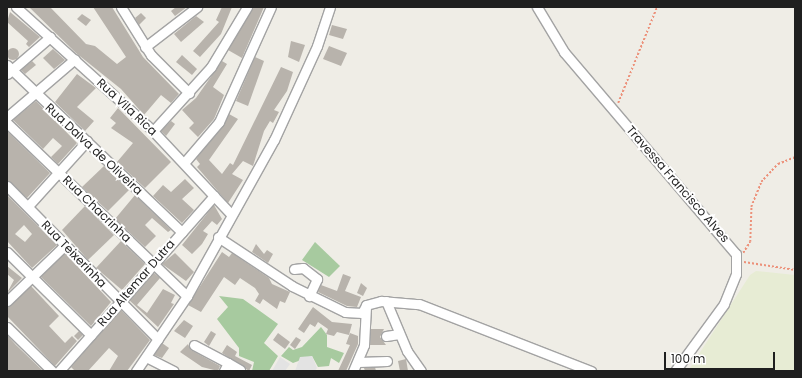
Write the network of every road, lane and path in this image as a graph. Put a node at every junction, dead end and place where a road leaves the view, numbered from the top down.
1 (16, 7) edge
2 (121, 7) edge
3 (197, 7) edge
4 (247, 7) edge
5 (271, 7) edge
6 (330, 7) edge
7 (537, 7) edge
8 (657, 7) edge
9 (50, 37) junction
10 (145, 47) junction
11 (75, 59) junction
12 (9, 70) edge
13 (188, 93) junction
14 (35, 95) junction
15 (615, 110) junction
16 (7, 117) edge
17 (7, 123) edge
18 (153, 131) junction
19 (87, 141) junction
20 (795, 157) edge
21 (184, 163) junction
22 (59, 172) junction
23 (7, 186) edge
24 (214, 196) junction
25 (28, 206) junction
26 (231, 214) junction
27 (182, 232) junction
28 (218, 237) junction
29 (66, 245) junction
30 (7, 252) edge
31 (737, 257) junction
32 (154, 263) junction
33 (294, 269) dead end
34 (795, 270) edge
35 (32, 277) junction
36 (187, 296) junction
37 (309, 296) junction
38 (7, 301) edge
39 (120, 301) junction
40 (386, 301) junction
41 (366, 305) junction
42 (7, 327) edge
43 (399, 334) junction
44 (91, 335) junction
45 (386, 336) dead end
46 (158, 339) junction
47 (194, 345) dead end
48 (146, 357) junction
49 (387, 361) dead end
50 (358, 366) edge
51 (226, 367) edge
52 (63, 370) edge
53 (240, 370) edge
54 (52, 371) edge
55 (136, 371) edge
56 (174, 371) edge
57 (353, 371) edge
58 (421, 371) edge
59 (591, 371) edge
60 (675, 371) edge

1 - 9 street, Rua Vila Rica
2 - 10 street
3 - 10 street
4 - 13 street
5 - 21 street
6 - 26 street
7 - 15 street, Travessa Francisco Alves
8 - 15 path
9 - 11 street, Rua Vila Rica
9 - 12 street
10 - 13 street
11 - 14 street
11 - 18 street, Rua Vila Rica
12 - 14 street, Rua Dalva de Oliveira
13 - 18 street
14 - 16 street
14 - 19 street, Rua Dalva de Oliveira
15 - 31 street, Travessa Francisco Alves
17 - 22 street, Rua Chacrinha
18 - 21 street, Rua Vila Rica
19 - 22 street
19 - 27 street, Rua Dalva de Oliveira
20 - 31 path
21 - 24 street, Rua Vila Rica
22 - 25 street
22 - 32 street, Rua Chacrinha
23 - 25 street, Rua Teixerinha
24 - 26 street, Rua Vila Rica
24 - 27 street, Rua Altemar Dutra
25 - 29 street, Rua Teixerinha
26 - 28 street
27 - 32 street, Rua Altemar Dutra
28 - 36 street
28 - 37 street
29 - 35 street
29 - 39 street, Rua Teixerinha
30 - 35 street
31 - 34 path
31 - 60 street
32 - 36 street, Rua Chacrinha
32 - 39 street, Rua Altemar Dutra
33 - 37 street
35 - 38 street
35 - 44 street
36 - 46 street
37 - 41 street
39 - 44 street, Rua Altemar Dutra
39 - 46 street, Rua Teixerinha
40 - 41 street
40 - 43 street
40 - 59 street
41 - 50 street
42 - 54 street
43 - 45 street
43 - 58 street
44 - 52 street, Rua Altemar Dutra
46 - 48 street
47 - 51 street
48 - 55 street
48 - 56 street
49 - 50 street
50 - 57 street
51 - 53 street

